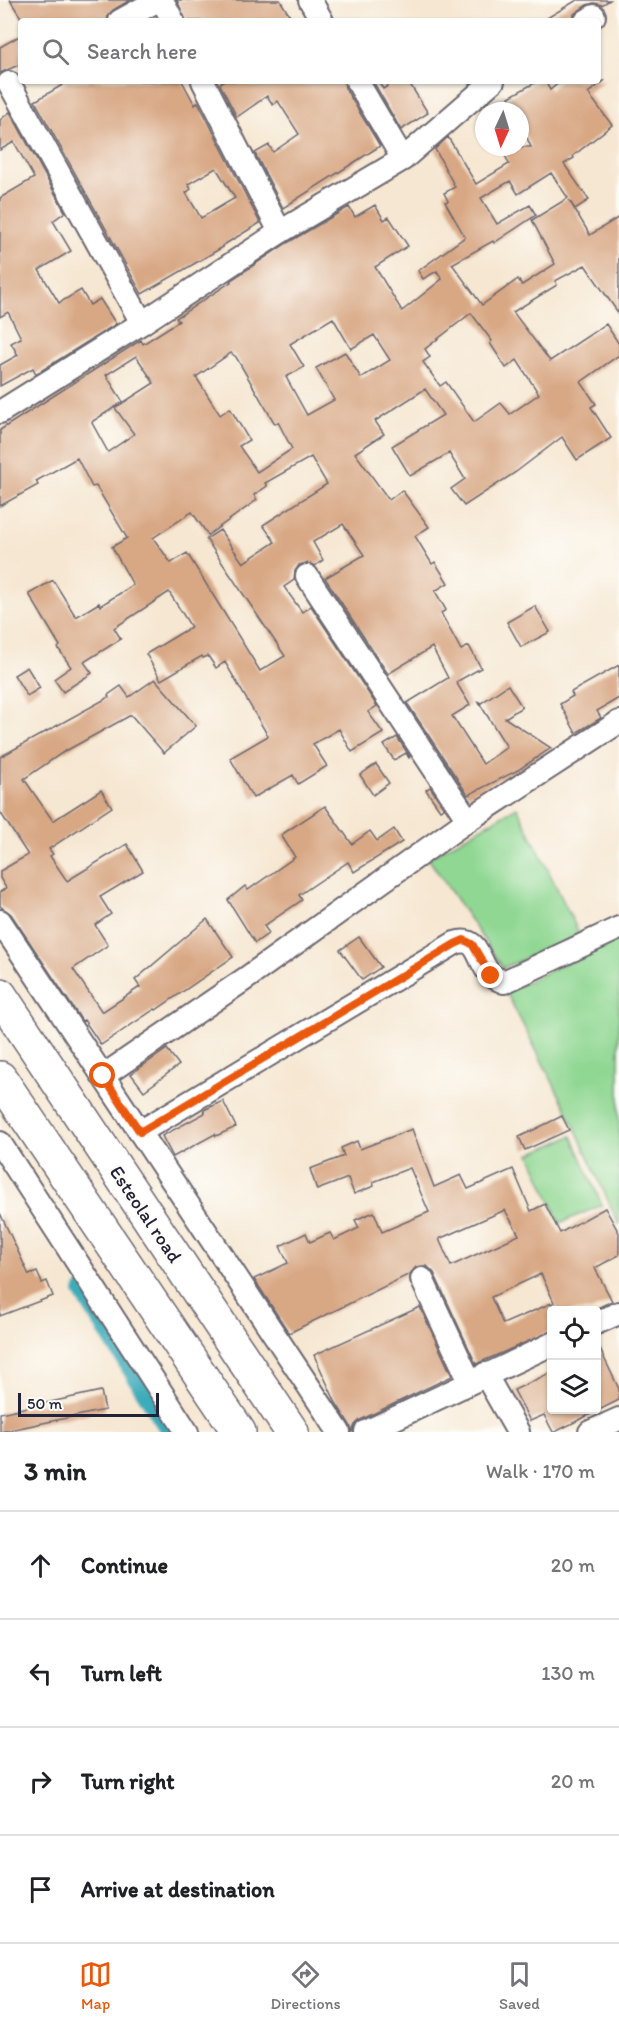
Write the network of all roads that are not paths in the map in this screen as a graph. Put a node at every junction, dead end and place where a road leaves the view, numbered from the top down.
1 (158, 0) edge
2 (162, 0) edge
3 (310, 0) edge
4 (125, 18) edge
5 (171, 18) edge
6 (320, 18) edge
7 (10, 83) edge
8 (205, 84) edge
9 (359, 84) edge
10 (490, 84) edge
11 (403, 159) junction
12 (280, 232) junction
13 (142, 323) junction
14 (0, 412) edge
15 (307, 576) dead end
16 (619, 722) edge
17 (468, 820) junction
18 (0, 921) edge
19 (619, 928) edge
20 (0, 995) edge
21 (103, 1076) junction
22 (0, 1078) edge
23 (140, 1132) junction
24 (0, 1143) edge
25 (422, 1279) dead end
26 (619, 1313) edge
27 (601, 1321) edge
28 (547, 1346) edge
29 (477, 1378) junction
30 (619, 1419) edge
31 (187, 1432) edge
32 (239, 1432) edge
33 (292, 1432) edge
34 (339, 1432) edge
35 (366, 1432) edge
36 (518, 1432) edge
37 (590, 1432) edge

1 - 4 street
2 - 5 street
3 - 6 street
7 - 13 street
8 - 12 street
9 - 11 street
10 - 11 street
11 - 12 street
12 - 13 street
13 - 14 street
15 - 17 street
16 - 17 street
17 - 21 street
18 - 21 street
19 - 23 street
20 - 33 highway, Esteolal road
21 - 23 street
22 - 32 highway
23 - 34 street
24 - 31 street
25 - 29 street
26 - 27 street
28 - 29 street
29 - 35 street
29 - 36 street
30 - 37 street

